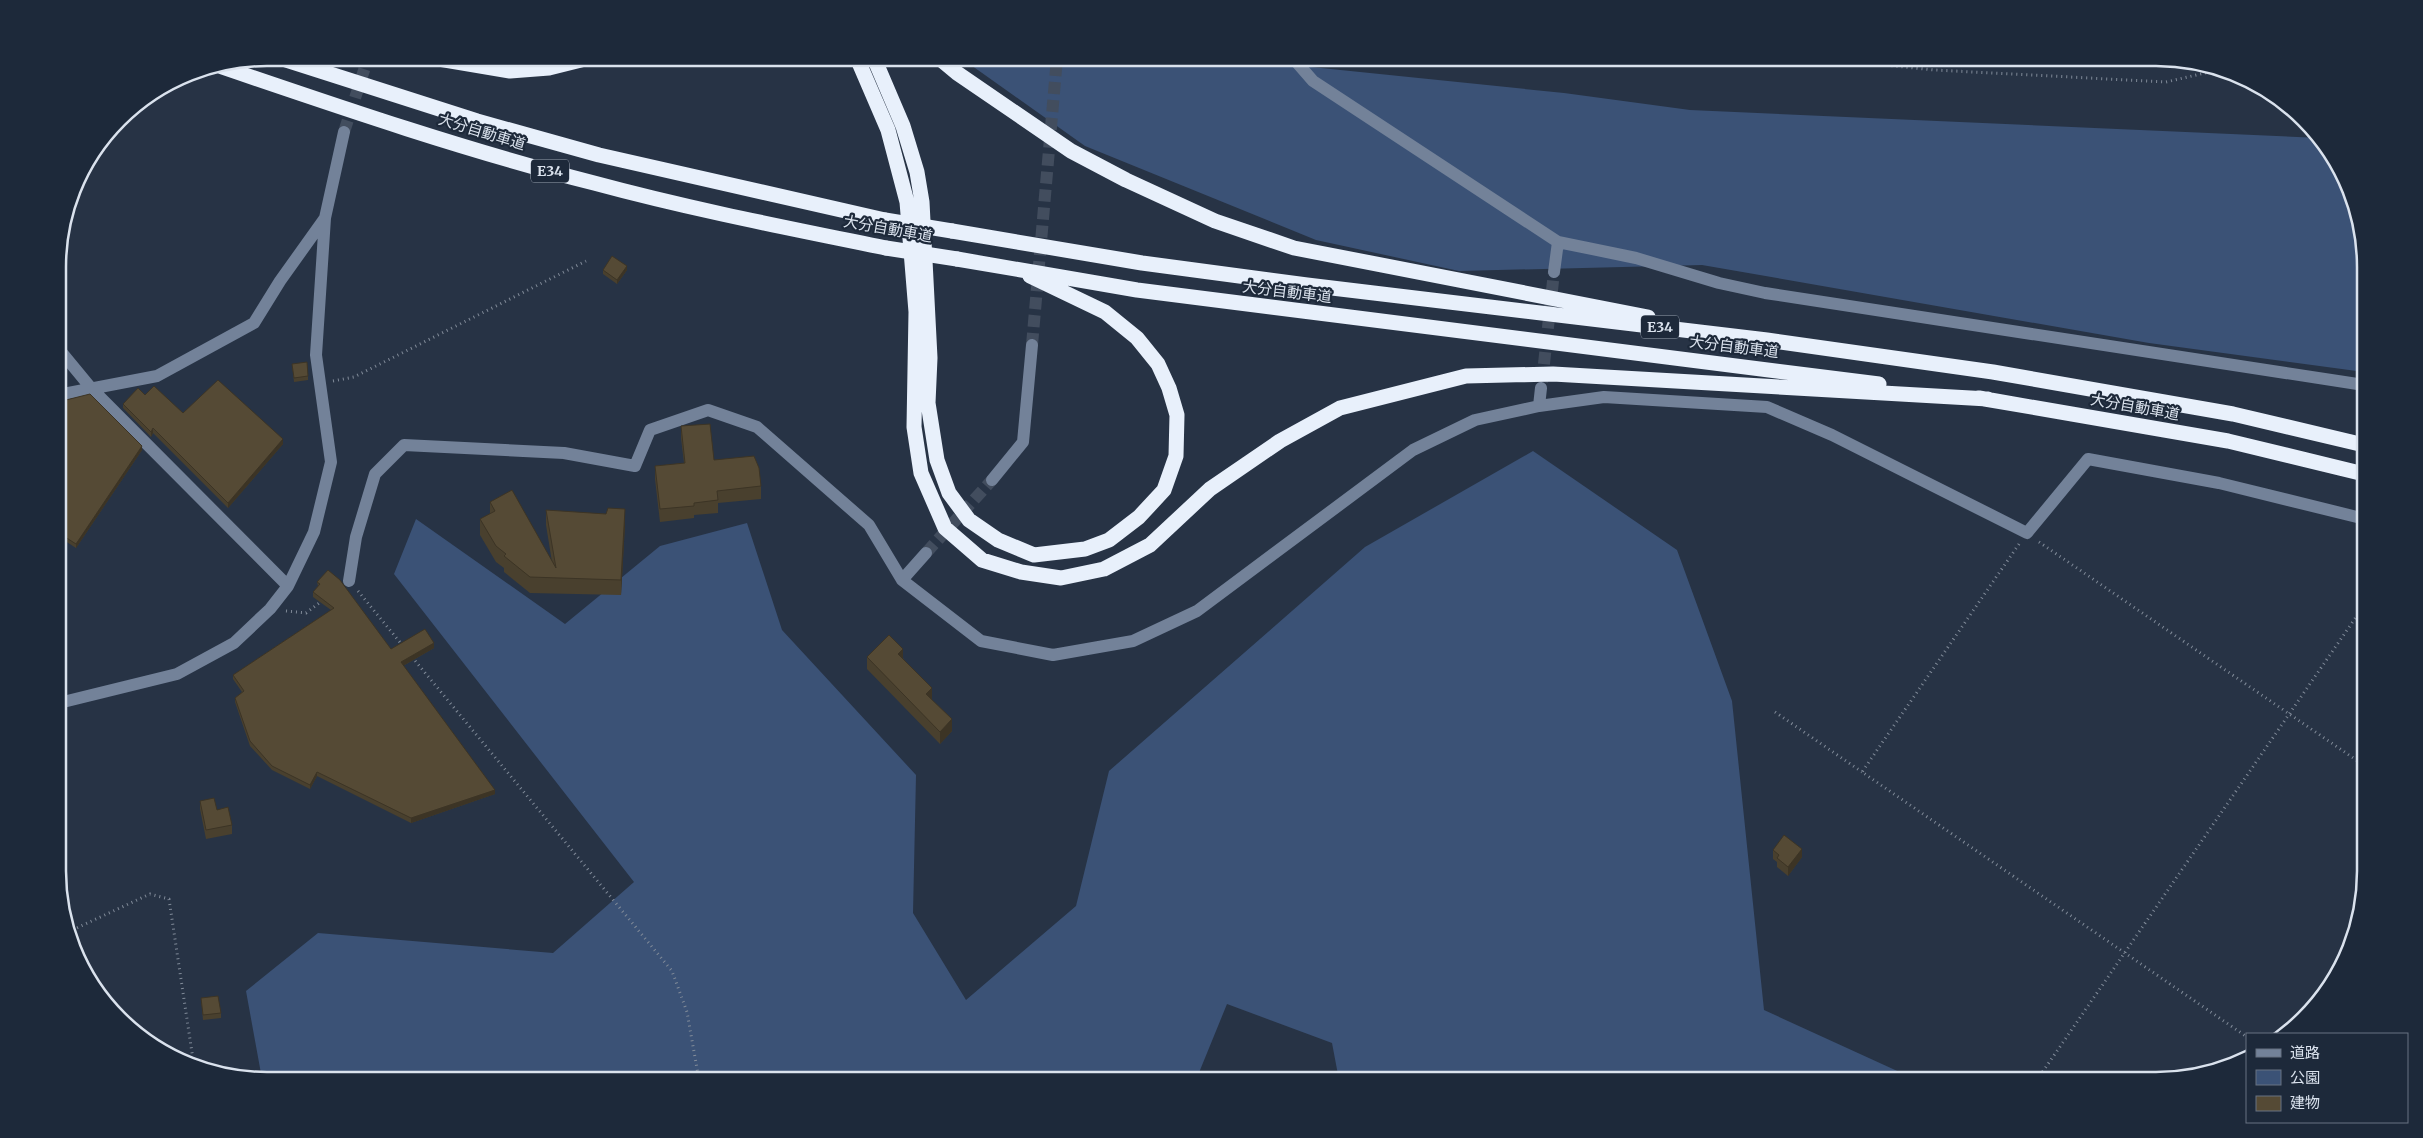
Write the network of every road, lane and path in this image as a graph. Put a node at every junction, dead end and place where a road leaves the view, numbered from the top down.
1 (305, 66) edge
2 (480, 66) edge
3 (557, 66) edge
4 (860, 66) edge
5 (877, 66) edge
6 (949, 66) edge
7 (1300, 66) edge
8 (1894, 66) edge
9 (232, 69) edge
10 (2206, 73) edge
11 (344, 132) tunnel mouth
12 (325, 218) junction
13 (1558, 242) junction
14 (586, 261) dead end
15 (1013, 267) junction
16 (1554, 272) tunnel mouth
17 (1767, 340) junction
18 (1032, 344) tunnel mouth
19 (66, 358) edge
20 (320, 384) junction
21 (2357, 384) edge
22 (91, 388) junction
23 (1541, 388) tunnel mouth
24 (66, 393) edge
25 (1988, 400) junction
26 (1539, 406) junction
27 (2357, 443) edge
28 (2357, 472) edge
29 (992, 480) tunnel mouth
30 (2357, 517) edge
31 (2027, 533) junction
32 (926, 553) tunnel mouth
33 (902, 580) junction
34 (349, 581) joint
35 (288, 586) junction
36 (327, 597) edge
37 (270, 610) junction
38 (2357, 616) edge
39 (66, 702) edge
40 (1775, 712) dead end
41 (2289, 714) junction
42 (2357, 761) edge
43 (1862, 772) junction
44 (75, 929) edge
45 (2125, 953) junction
46 (2246, 1036) edge
47 (193, 1057) edge
48 (698, 1072) edge
49 (2043, 1072) edge

1 - 17 highway, 大分自動車道 / E34, bridge
2 - 3 highway
4 - 25 highway
5 - 15 highway
6 - 17 highway
7 - 13 street
8 - 10 path
9 - 15 highway, 大分自動車道 / E34, bridge
11 - 12 street
12 - 20 street
12 - 22 street
13 - 16 street
13 - 21 street
14 - 20 path
15 - 25 highway, 大分自動車道 / E34
17 - 27 highway, 大分自動車道 / E34
18 - 29 street
19 - 22 street
20 - 35 street
22 - 24 street
22 - 35 street
23 - 26 street
25 - 28 highway, 大分自動車道 / E34
26 - 31 street
26 - 33 street
30 - 31 street
31 - 41 path
31 - 43 path
32 - 33 street
33 - 34 street
34 - 48 path
35 - 37 street
36 - 37 path
37 - 39 street
38 - 41 path
40 - 43 path
41 - 42 path
41 - 45 path
43 - 45 path
44 - 47 path
45 - 46 path
45 - 49 path

